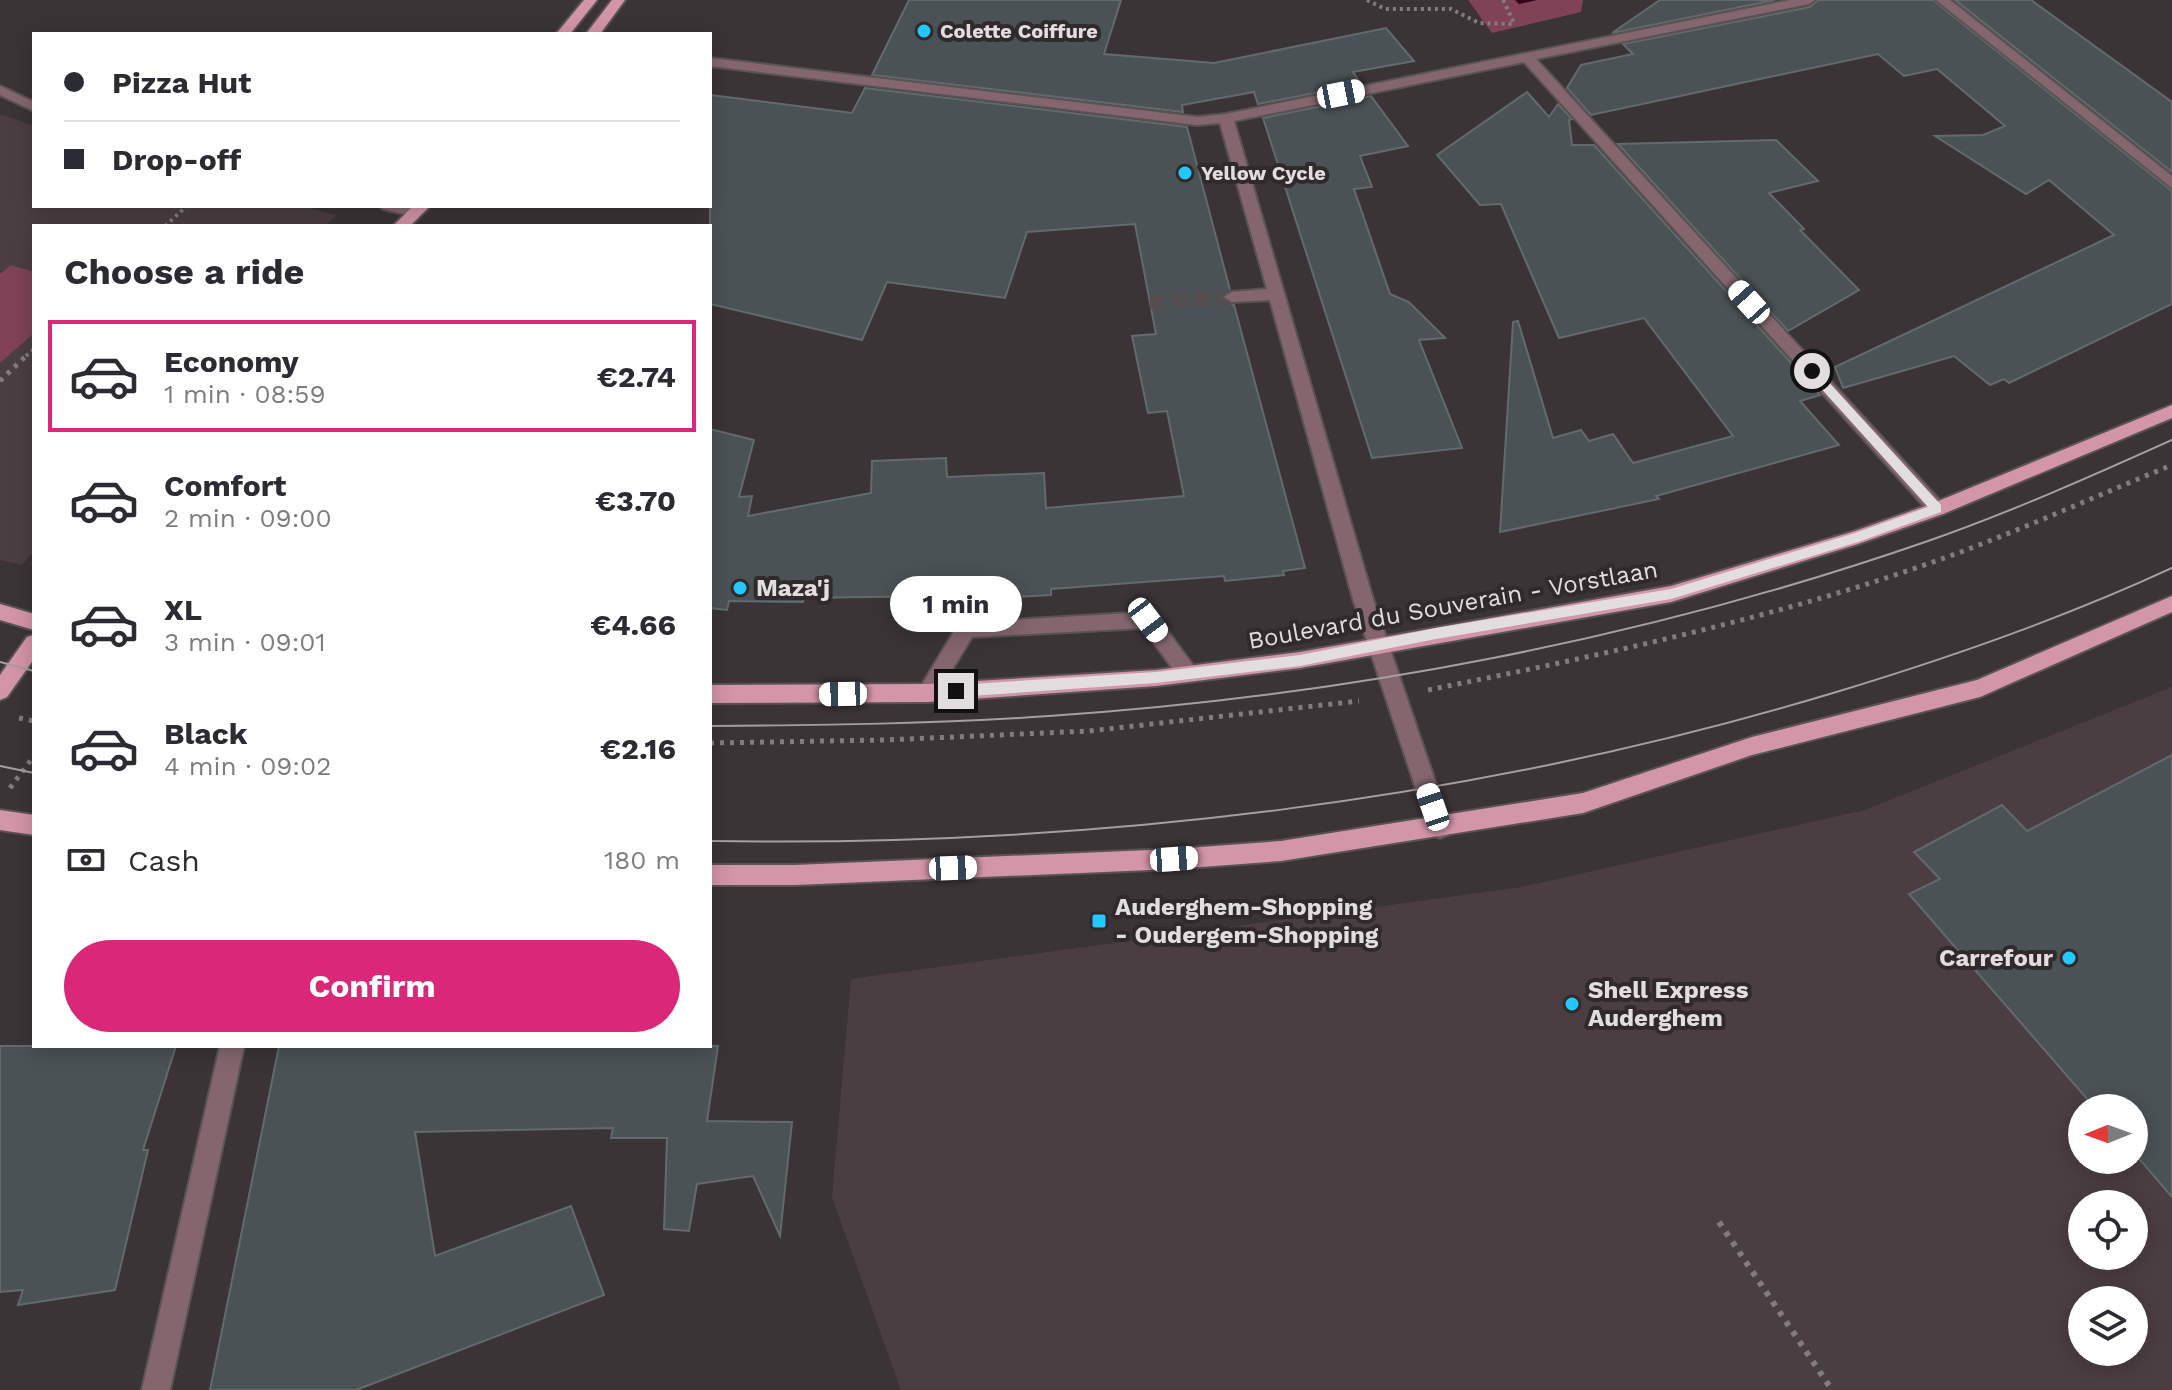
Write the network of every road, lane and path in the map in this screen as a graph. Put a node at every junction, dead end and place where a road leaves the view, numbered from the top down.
1 (591, 0) edge
2 (619, 0) edge
3 (1367, 0) edge
4 (1503, 0) edge
5 (1809, 0) edge
6 (1942, 0) edge
7 (1514, 24) junction
8 (565, 32) edge
9 (595, 32) edge
10 (1518, 32) dead end
11 (1527, 57) junction
12 (712, 62) edge
13 (0, 90) edge
14 (32, 106) edge
15 (1226, 118) junction
16 (2172, 183) edge
17 (185, 208) edge
18 (418, 209) edge
19 (167, 224) edge
20 (403, 224) edge
21 (1274, 294) junction
22 (1232, 297) tunnel mouth
23 (32, 351) edge
24 (0, 381) edge
25 (2172, 411) edge
26 (1937, 509) junction
27 (2172, 604) edge
28 (0, 612) edge
29 (32, 621) edge
30 (1377, 645) junction
31 (32, 646) edge
32 (1188, 674) junction
33 (0, 691) edge
34 (927, 693) junction
35 (712, 694) edge
36 (32, 759) edge
37 (8, 791) dead end
38 (0, 820) edge
39 (32, 825) edge
40 (1440, 828) junction
41 (712, 875) edge
42 (232, 1048) edge
43 (1719, 1222) dead end
44 (156, 1390) edge
45 (1832, 1390) edge

1 - 8 main road
2 - 9 main road
3 - 7 path
4 - 7 path
5 - 11 street
6 - 16 street
7 - 10 path
11 - 15 street
11 - 26 street
12 - 15 street
13 - 14 street
15 - 21 street
17 - 19 path
18 - 20 main road
21 - 22 street
21 - 30 street
23 - 24 path
25 - 26 main road, Boulevard du Souverain - Vorstlaan
26 - 30 main road, Boulevard du Souverain - Vorstlaan
27 - 40 main road
28 - 29 main road
30 - 32 main road, Boulevard du Souverain - Vorstlaan
30 - 40 street
31 - 33 main road
32 - 34 main road, Boulevard du Souverain - Vorstlaan
32 - 34 street
34 - 35 main road, Boulevard du Souverain - Vorstlaan
36 - 37 path
38 - 39 main road
40 - 41 main road
42 - 44 street
43 - 45 path

